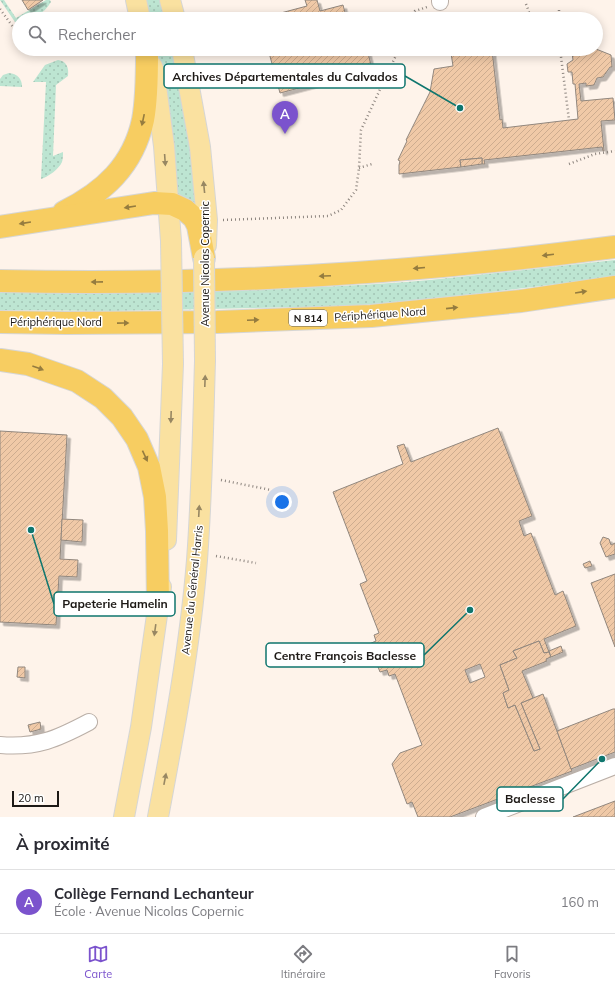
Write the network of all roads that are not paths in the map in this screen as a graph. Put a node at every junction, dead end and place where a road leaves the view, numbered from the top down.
1 (136, 0) edge
2 (170, 0) edge
3 (139, 12) edge
4 (173, 12) edge
5 (147, 56) edge
6 (149, 56) edge
7 (183, 56) edge
8 (168, 202) junction
9 (50, 219) junction
10 (0, 227) edge
11 (204, 246) junction
12 (615, 247) edge
13 (0, 281) edge
14 (615, 287) edge
15 (0, 322) edge
16 (0, 360) edge
17 (205, 361) joint
18 (158, 604) junction
19 (89, 722) dead end
20 (0, 745) edge
21 (615, 766) edge
22 (124, 817) edge
23 (158, 817) edge
24 (484, 817) edge

1 - 3 main road
2 - 4 main road
5 -> 9 highway
6 -> 8 main road
11 -> 7 main road, Avenue Nicolas Copernic
8 -> 9 highway
8 - 11 highway
8 -> 18 main road, bridge
9 -> 10 highway
11 - 17 main road, Avenue Nicolas Copernic, bridge
12 -> 13 highway
15 -> 14 highway, Périphérique Nord / N 814
16 -> 18 highway
23 -> 17 main road, Avenue du Général Harris
18 -> 22 main road
19 - 20 street
21 - 24 street

